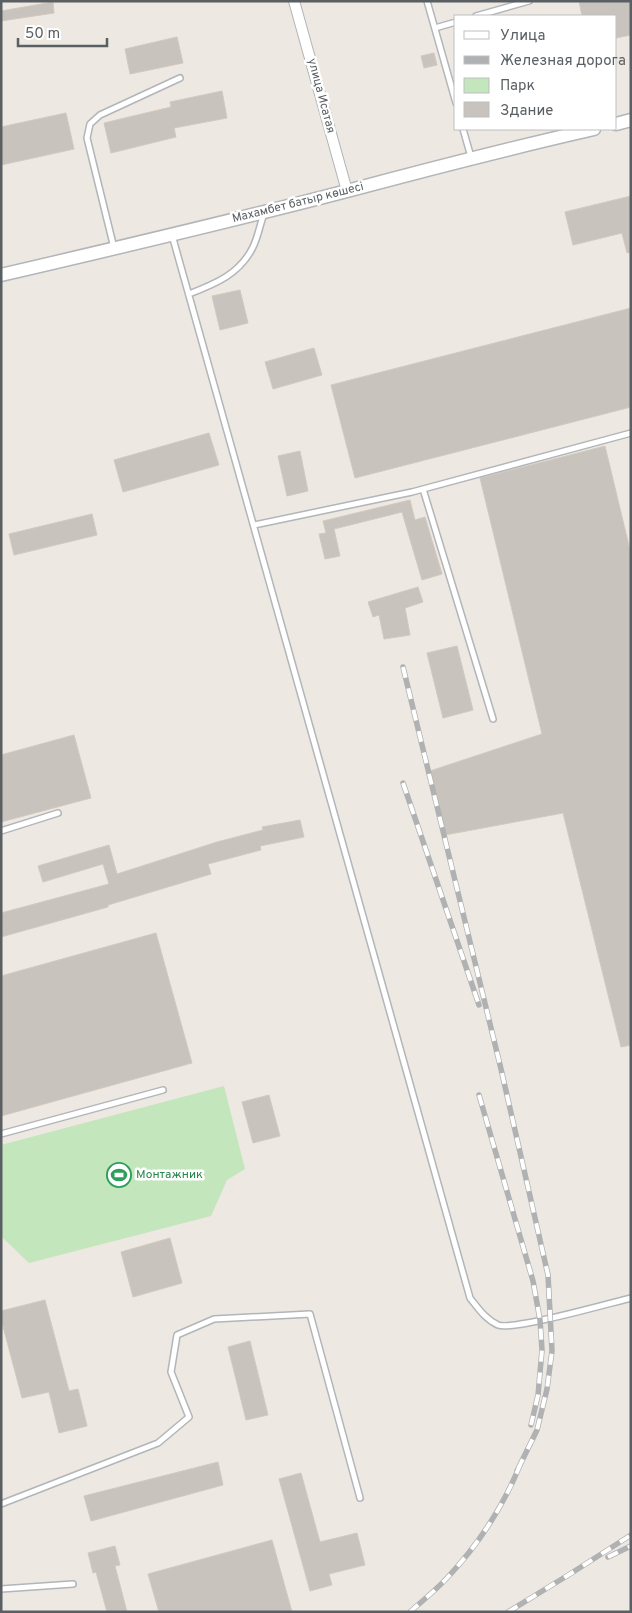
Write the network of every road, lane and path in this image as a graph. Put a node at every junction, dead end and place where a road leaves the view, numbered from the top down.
1 (294, 1) edge
2 (427, 1) edge
3 (529, 1) edge
4 (480, 15) edge
5 (454, 23) edge
6 (435, 28) junction
7 (180, 78) dead end
8 (454, 96) edge
9 (631, 120) edge
10 (617, 124) edge
11 (463, 130) edge
12 (590, 130) edge
13 (471, 158) junction
14 (347, 191) junction
15 (264, 211) junction
16 (172, 234) junction
17 (114, 248) junction
18 (1, 275) edge
19 (189, 294) junction
20 (631, 433) edge
21 (423, 489) junction
22 (254, 525) junction
23 (493, 719) dead end
24 (58, 813) dead end
25 (1, 831) edge
26 (163, 1090) dead end
27 (1, 1134) edge
28 (631, 1298) edge
29 (360, 1498) dead end
30 (1, 1504) edge
31 (73, 1584) dead end
32 (1, 1589) edge

1 - 14 street, улица Исатая
2 - 6 lane
3 - 4 lane
5 - 6 lane
6 - 8 lane
7 - 17 lane
9 - 10 street
11 - 13 lane
12 - 13 street, Махамбет батыр көшесі
13 - 14 street, Махамбет батыр көшесі
14 - 15 street, Махамбет батыр көшесі
15 - 16 street, Махамбет батыр көшесі
15 - 19 lane
16 - 17 street, Махамбет батыр көшесі
16 - 19 lane
17 - 18 street, Махамбет батыр көшесі
19 - 22 lane
20 - 21 lane
21 - 22 lane
21 - 23 lane
22 - 28 lane
24 - 25 lane
26 - 27 lane
29 - 30 lane
31 - 32 lane

